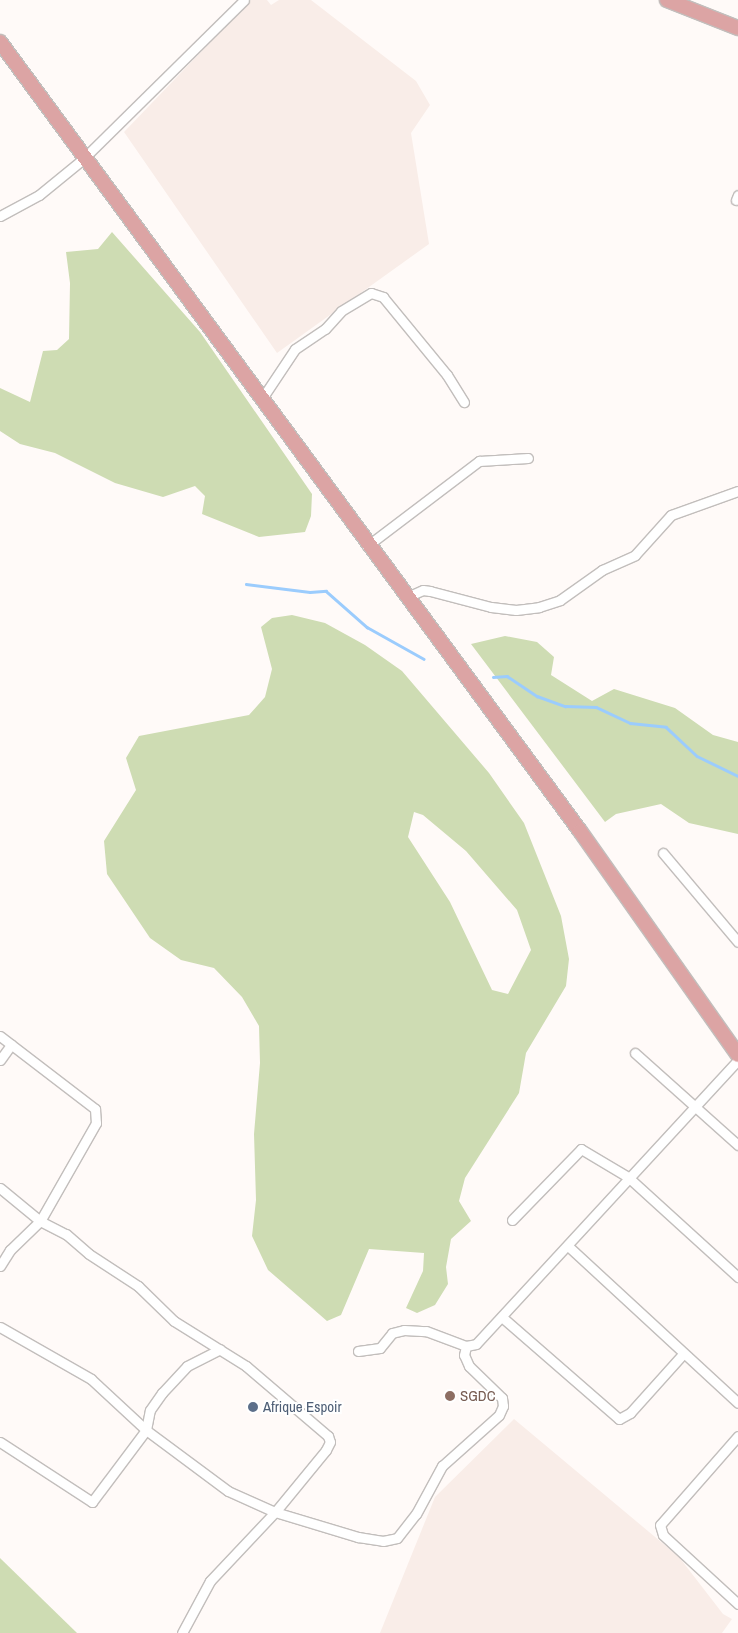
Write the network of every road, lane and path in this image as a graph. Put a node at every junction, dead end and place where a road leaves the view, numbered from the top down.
1 (244, 0) edge
2 (667, 0) edge
3 (738, 28) edge
4 (0, 42) edge
5 (83, 159) junction
6 (0, 216) edge
7 (261, 400) junction
8 (464, 402) dead end
9 (528, 458) dead end
10 (738, 491) edge
11 (367, 546) junction
12 (407, 597) junction
13 (663, 853) dead end
14 (738, 942) edge
15 (0, 1036) edge
16 (11, 1045) junction
17 (635, 1053) dead end
18 (738, 1055) edge
19 (0, 1060) edge
20 (738, 1060) edge
21 (692, 1105) junction
22 (738, 1145) edge
23 (628, 1177) junction
24 (0, 1188) edge
25 (512, 1220) dead end
26 (40, 1221) junction
27 (568, 1246) junction
28 (0, 1266) edge
29 (738, 1277) edge
30 (503, 1318) junction
31 (0, 1327) edge
32 (466, 1346) junction
33 (220, 1349) junction
34 (358, 1351) dead end
35 (684, 1354) junction
36 (738, 1403) edge
37 (146, 1430) junction
38 (738, 1436) edge
39 (0, 1442) edge
40 (274, 1512) junction
41 (736, 1599) edge
42 (182, 1633) edge

1 - 5 street
2 - 3 main road
4 - 5 main road
5 - 6 street
5 - 7 main road
7 - 8 street
7 - 11 main road
9 - 11 street
10 - 12 street
11 - 12 main road
12 - 18 main road
13 - 14 street
15 - 16 street
16 - 19 street
16 - 26 street
17 - 21 street
20 - 21 street
21 - 22 street
21 - 23 street
23 - 25 street
23 - 27 street
23 - 29 street
24 - 26 street
26 - 28 street
26 - 33 street
27 - 30 street
27 - 35 street
30 - 32 street
30 - 35 street
31 - 37 street
32 - 34 street
32 - 40 street
33 - 37 street
33 - 40 street
35 - 36 street
37 - 39 street
37 - 40 street
38 - 41 street
40 - 42 street

